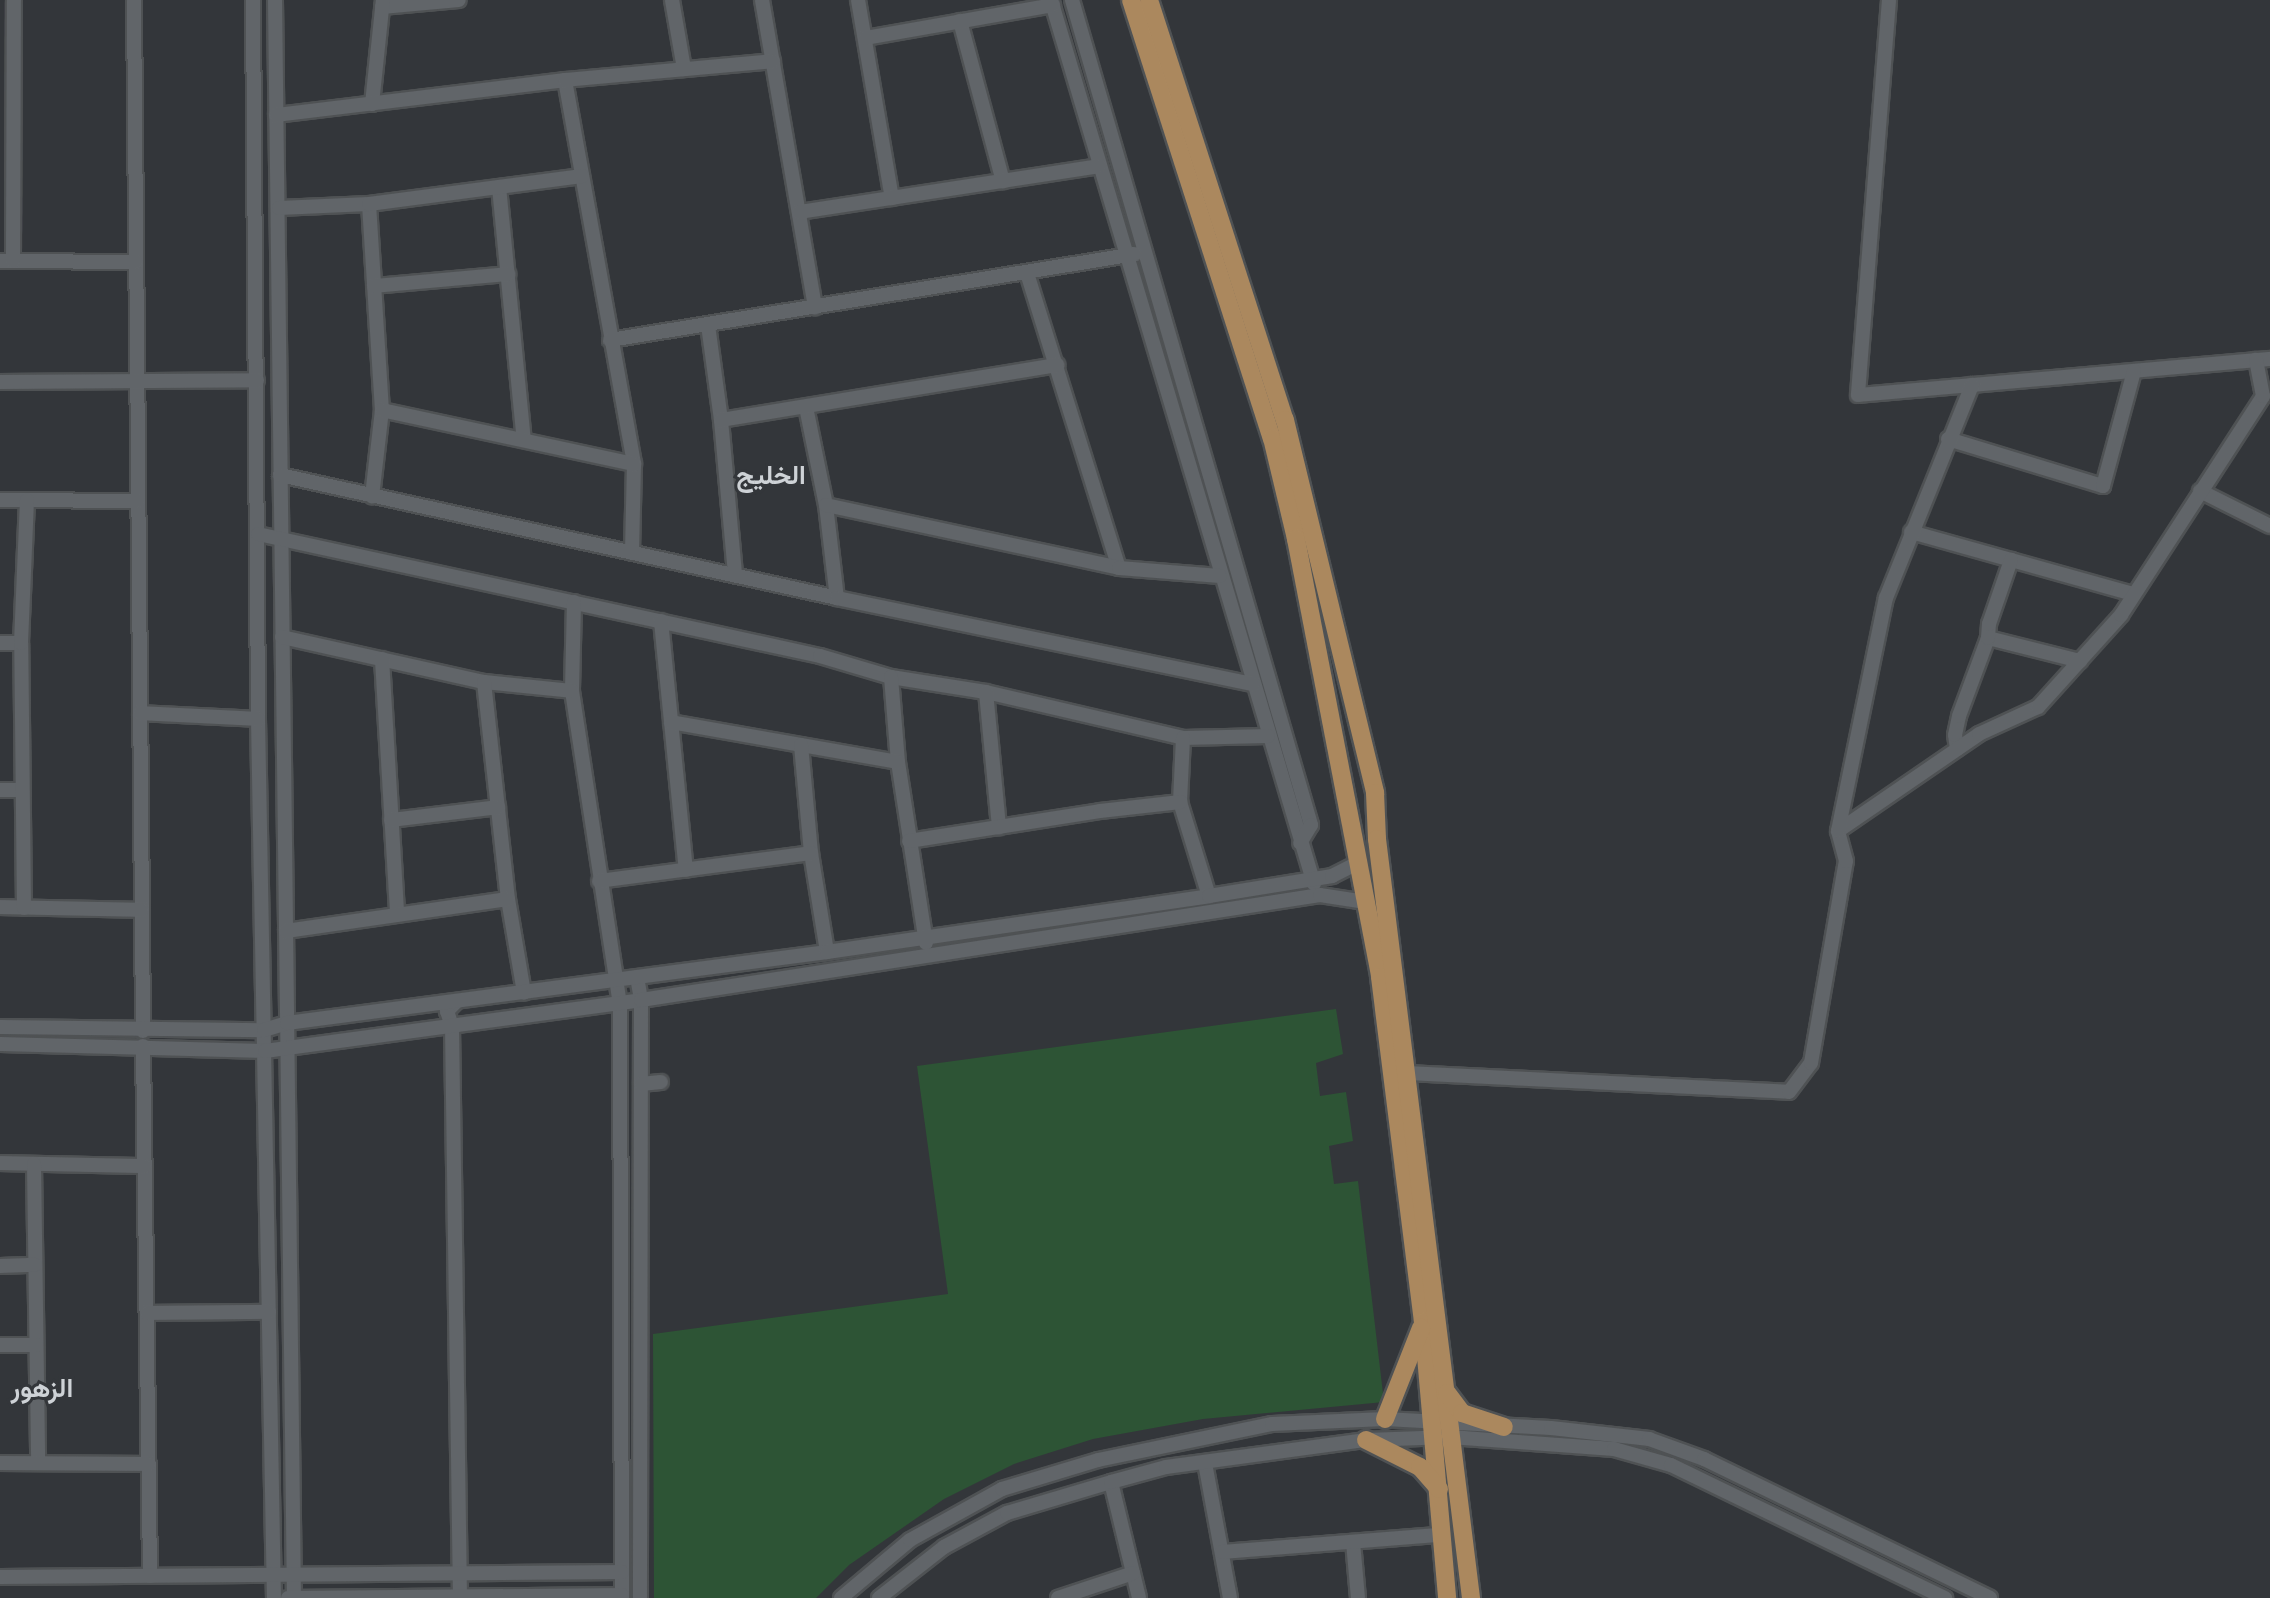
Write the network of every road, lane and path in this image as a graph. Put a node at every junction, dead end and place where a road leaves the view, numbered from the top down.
1 (14, 0) edge
2 (134, 0) edge
3 (253, 0) edge
4 (275, 0) edge
5 (459, 0) edge
6 (672, 0) edge
7 (762, 0) edge
8 (858, 0) edge
9 (1072, 0) edge
10 (1131, 0) edge
11 (1149, 0) edge
12 (1889, 0) edge
13 (1052, 2) edge
14 (383, 3) edge
15 (960, 21) junction
16 (7, 28) edge
17 (866, 38) junction
18 (773, 61) junction
19 (684, 69) junction
20 (565, 80) junction
21 (372, 104) junction
22 (276, 115) junction
23 (7, 143) edge
24 (1100, 166) junction
25 (582, 176) junction
26 (1003, 181) junction
27 (499, 187) junction
28 (892, 198) junction
29 (369, 204) junction
30 (279, 208) junction
31 (799, 212) junction
32 (1145, 251) junction
33 (1127, 256) junction
34 (7, 261) edge
35 (136, 262) junction
36 (1027, 273) junction
37 (508, 274) junction
38 (374, 286) junction
39 (815, 307) junction
40 (708, 325) junction
41 (610, 340) junction
42 (2263, 360) edge
43 (1058, 365) junction
44 (2134, 371) junction
45 (257, 380) junction
46 (137, 381) junction
47 (0, 382) edge
48 (1972, 385) junction
49 (2266, 391) edge
50 (806, 407) junction
51 (382, 410) junction
52 (721, 420) junction
53 (1948, 439) junction
54 (524, 440) junction
55 (634, 464) junction
56 (280, 475) junction
57 (2200, 491) junction
58 (372, 496) junction
59 (0, 500) edge
60 (27, 500) junction
61 (138, 501) junction
62 (826, 505) junction
63 (2270, 526) edge
64 (1911, 532) junction
65 (258, 534) junction
66 (281, 539) junction
67 (632, 553) junction
68 (2011, 560) junction
69 (1119, 568) junction
70 (735, 575) junction
71 (1220, 576) junction
72 (2133, 594) junction
73 (837, 598) junction
74 (574, 602) junction
75 (661, 621) junction
76 (282, 637) junction
77 (1988, 638) junction
78 (0, 643) edge
79 (21, 643) junction
80 (382, 659) junction
81 (2080, 661) junction
82 (891, 677) junction
83 (484, 682) junction
84 (1253, 684) junction
85 (572, 691) junction
86 (986, 692) junction
87 (140, 713) junction
88 (258, 719) junction
89 (671, 722) junction
90 (1268, 736) junction
91 (1183, 738) junction
92 (801, 745) junction
93 (1957, 749) junction
94 (898, 762) junction
95 (0, 790) edge
96 (20, 790) junction
97 (1180, 802) junction
98 (498, 807) junction
99 (391, 820) junction
100 (999, 827) junction
101 (1838, 831) junction
102 (909, 841) junction
103 (1300, 843) junction
104 (811, 853) junction
105 (1360, 862) junction
106 (686, 870) junction
107 (1309, 877) junction
108 (599, 881) junction
109 (1320, 895) junction
110 (1209, 896) junction
111 (508, 899) junction
112 (1365, 902) junction
113 (0, 907) edge
114 (24, 908) junction
115 (142, 910) junction
116 (397, 915) junction
117 (286, 931) junction
118 (925, 935) junction
119 (827, 952) junction
120 (928, 955) junction
121 (637, 977) junction
122 (616, 980) junction
123 (524, 993) junction
124 (641, 1000) junction
125 (456, 1002) junction
126 (620, 1003) junction
127 (287, 1023) junction
128 (452, 1026) junction
129 (0, 1027) edge
130 (264, 1030) junction
131 (143, 1031) junction
132 (0, 1044) edge
133 (143, 1046) junction
134 (287, 1048) junction
135 (265, 1051) junction
136 (1407, 1073) junction
137 (661, 1082) dead end
138 (641, 1084) junction
139 (0, 1163) edge
140 (34, 1164) junction
141 (145, 1166) junction
142 (35, 1265) junction
143 (0, 1266) edge
144 (269, 1312) junction
145 (147, 1313) junction
146 (1423, 1322) junction
147 (0, 1345) edge
148 (36, 1345) junction
149 (1446, 1391) junction
150 (1385, 1419) junction
151 (1431, 1420) junction
152 (1504, 1427) junction
153 (1444, 1434) junction
154 (1366, 1440) junction
155 (0, 1463) edge
156 (38, 1463) junction
157 (1205, 1463) junction
158 (149, 1464) junction
159 (1111, 1482) junction
160 (1440, 1489) junction
161 (1440, 1535) junction
162 (1353, 1542) junction
163 (1222, 1552) junction
164 (622, 1572) junction
165 (460, 1573) junction
166 (1133, 1573) junction
167 (274, 1575) junction
168 (294, 1575) junction
169 (150, 1576) junction
170 (0, 1577) edge
171 (460, 1597) edge
172 (622, 1597) edge
173 (268, 1598) edge
174 (274, 1598) edge
175 (294, 1598) edge
176 (640, 1598) edge
177 (841, 1598) edge
178 (879, 1598) edge
179 (1058, 1598) edge
180 (1139, 1598) edge
181 (1230, 1598) edge
182 (1358, 1598) edge
183 (1447, 1598) edge
184 (1471, 1598) edge
185 (1945, 1598) edge
186 (1990, 1598) edge

1 - 16 street
2 - 35 street
3 - 45 street
4 - 22 street
5 - 14 street
6 - 19 street
7 - 18 street
8 - 17 street
9 - 32 street
10 - 105 main road
11 - 136 main road
12 - 48 street
13 - 15 street
13 - 24 street
14 - 21 street
15 - 17 street
15 - 26 street
16 - 23 street
17 - 28 street
18 - 19 street
18 - 31 street
19 - 20 street
20 - 21 street
20 - 25 street
21 - 22 street
22 - 30 street
23 - 34 street
24 - 26 street
24 - 33 street
25 - 27 street
25 - 41 street
26 - 28 street
27 - 29 street
27 - 37 street
28 - 31 street
29 - 30 street
29 - 38 street
30 - 56 street
31 - 39 street
32 - 33 street
32 - 103 street
33 - 36 street
33 - 71 street
34 - 35 street
35 - 46 street
36 - 39 street
36 - 43 street
37 - 38 street
37 - 54 street
38 - 51 street
39 - 40 street
40 - 41 street
40 - 52 street
41 - 55 street
42 - 44 street
42 - 49 street
43 - 50 street
43 - 69 street
44 - 48 street
44 - 53 street
45 - 46 street
45 - 65 street
46 - 47 street
46 - 61 street
48 - 53 street
49 - 57 street
50 - 52 street
50 - 62 street
51 - 54 street
51 - 58 street
52 - 70 street
53 - 64 street
54 - 55 street
55 - 67 street
56 - 58 street
56 - 66 street
57 - 63 street
57 - 72 street
58 - 67 street
59 - 60 street
60 - 61 street
60 - 79 street
61 - 87 street
62 - 69 street
62 - 73 street
64 - 68 street
64 - 101 street
65 - 66 street
65 - 88 street
66 - 74 street
66 - 76 street
67 - 70 street
68 - 72 street
68 - 77 street
69 - 71 street
70 - 73 street
71 - 84 street
72 - 81 street
73 - 84 street
74 - 75 street
74 - 85 street
75 - 82 street
75 - 89 street
76 - 80 street
76 - 117 street
77 - 81 street
77 - 93 street
78 - 79 street
79 - 96 street
80 - 83 street
80 - 99 street
81 - 93 street
82 - 86 street
82 - 94 street
83 - 85 street
83 - 98 street
84 - 90 street
85 - 108 street
86 - 91 street
86 - 100 street
87 - 88 street
87 - 115 street
88 - 130 street
89 - 92 street
89 - 106 street
90 - 91 street
90 - 103 street
91 - 97 street
92 - 94 street
92 - 104 street
93 - 101 street
94 - 102 street
95 - 96 street
96 - 114 street
97 - 100 street
97 - 110 street
98 - 99 street
98 - 111 street
99 - 116 street
100 - 102 street
101 - 136 street
102 - 118 street
103 - 107 street
104 - 106 street
104 - 119 street
105 - 107 street
105 - 112 main road
106 - 108 street
107 - 109 street
107 - 110 street
108 - 122 street
109 - 112 street
109 - 120 street
110 - 118 street
111 - 116 street
111 - 123 street
112 - 146 main road
113 - 114 street
114 - 115 street
115 - 131 street
116 - 117 street
117 - 127 street
118 - 119 street
118 - 120 street
119 - 121 street
120 - 124 street
121 - 122 street
121 - 124 street
122 - 123 street
122 - 126 street
123 - 125 street
124 - 126 street
124 - 138 street
125 - 127 street
125 - 128 street
126 - 128 street
126 - 164 street
127 - 130 street
127 - 134 street
128 - 134 street
128 - 165 street
129 - 131 street
130 - 131 street
130 - 135 street
132 - 133 street
133 - 135 street
133 - 141 street
134 - 135 street
134 - 168 street
135 - 144 street
136 - 149 main road
137 - 138 street
138 - 176 street
139 - 140 street
140 - 141 street
140 - 142 street
141 - 145 street
142 - 143 street
142 - 148 street
144 - 145 street
144 - 167 street
145 - 158 street
146 - 150 main road
146 - 151 main road
147 - 148 street
148 - 156 street
149 - 152 main road
149 - 153 main road
150 - 151 street
150 - 177 street
151 - 153 main road
152 - 153 street
152 - 186 street
153 - 154 street
153 - 160 main road
153 - 184 main road
153 - 185 street
154 - 157 street
154 - 160 main road
155 - 156 street
156 - 158 street
157 - 159 street
157 - 163 street
158 - 169 street
159 - 166 street
159 - 178 street
160 - 161 main road
161 - 162 street
161 - 183 main road
162 - 163 street
162 - 182 street
163 - 181 street
164 - 165 street
164 - 172 street
165 - 168 street
165 - 171 street
166 - 179 street
166 - 180 street
167 - 168 street
167 - 169 street
167 - 174 street
168 - 175 street
169 - 170 street
171 - 172 street
171 - 175 street
173 - 174 street
174 - 175 street

